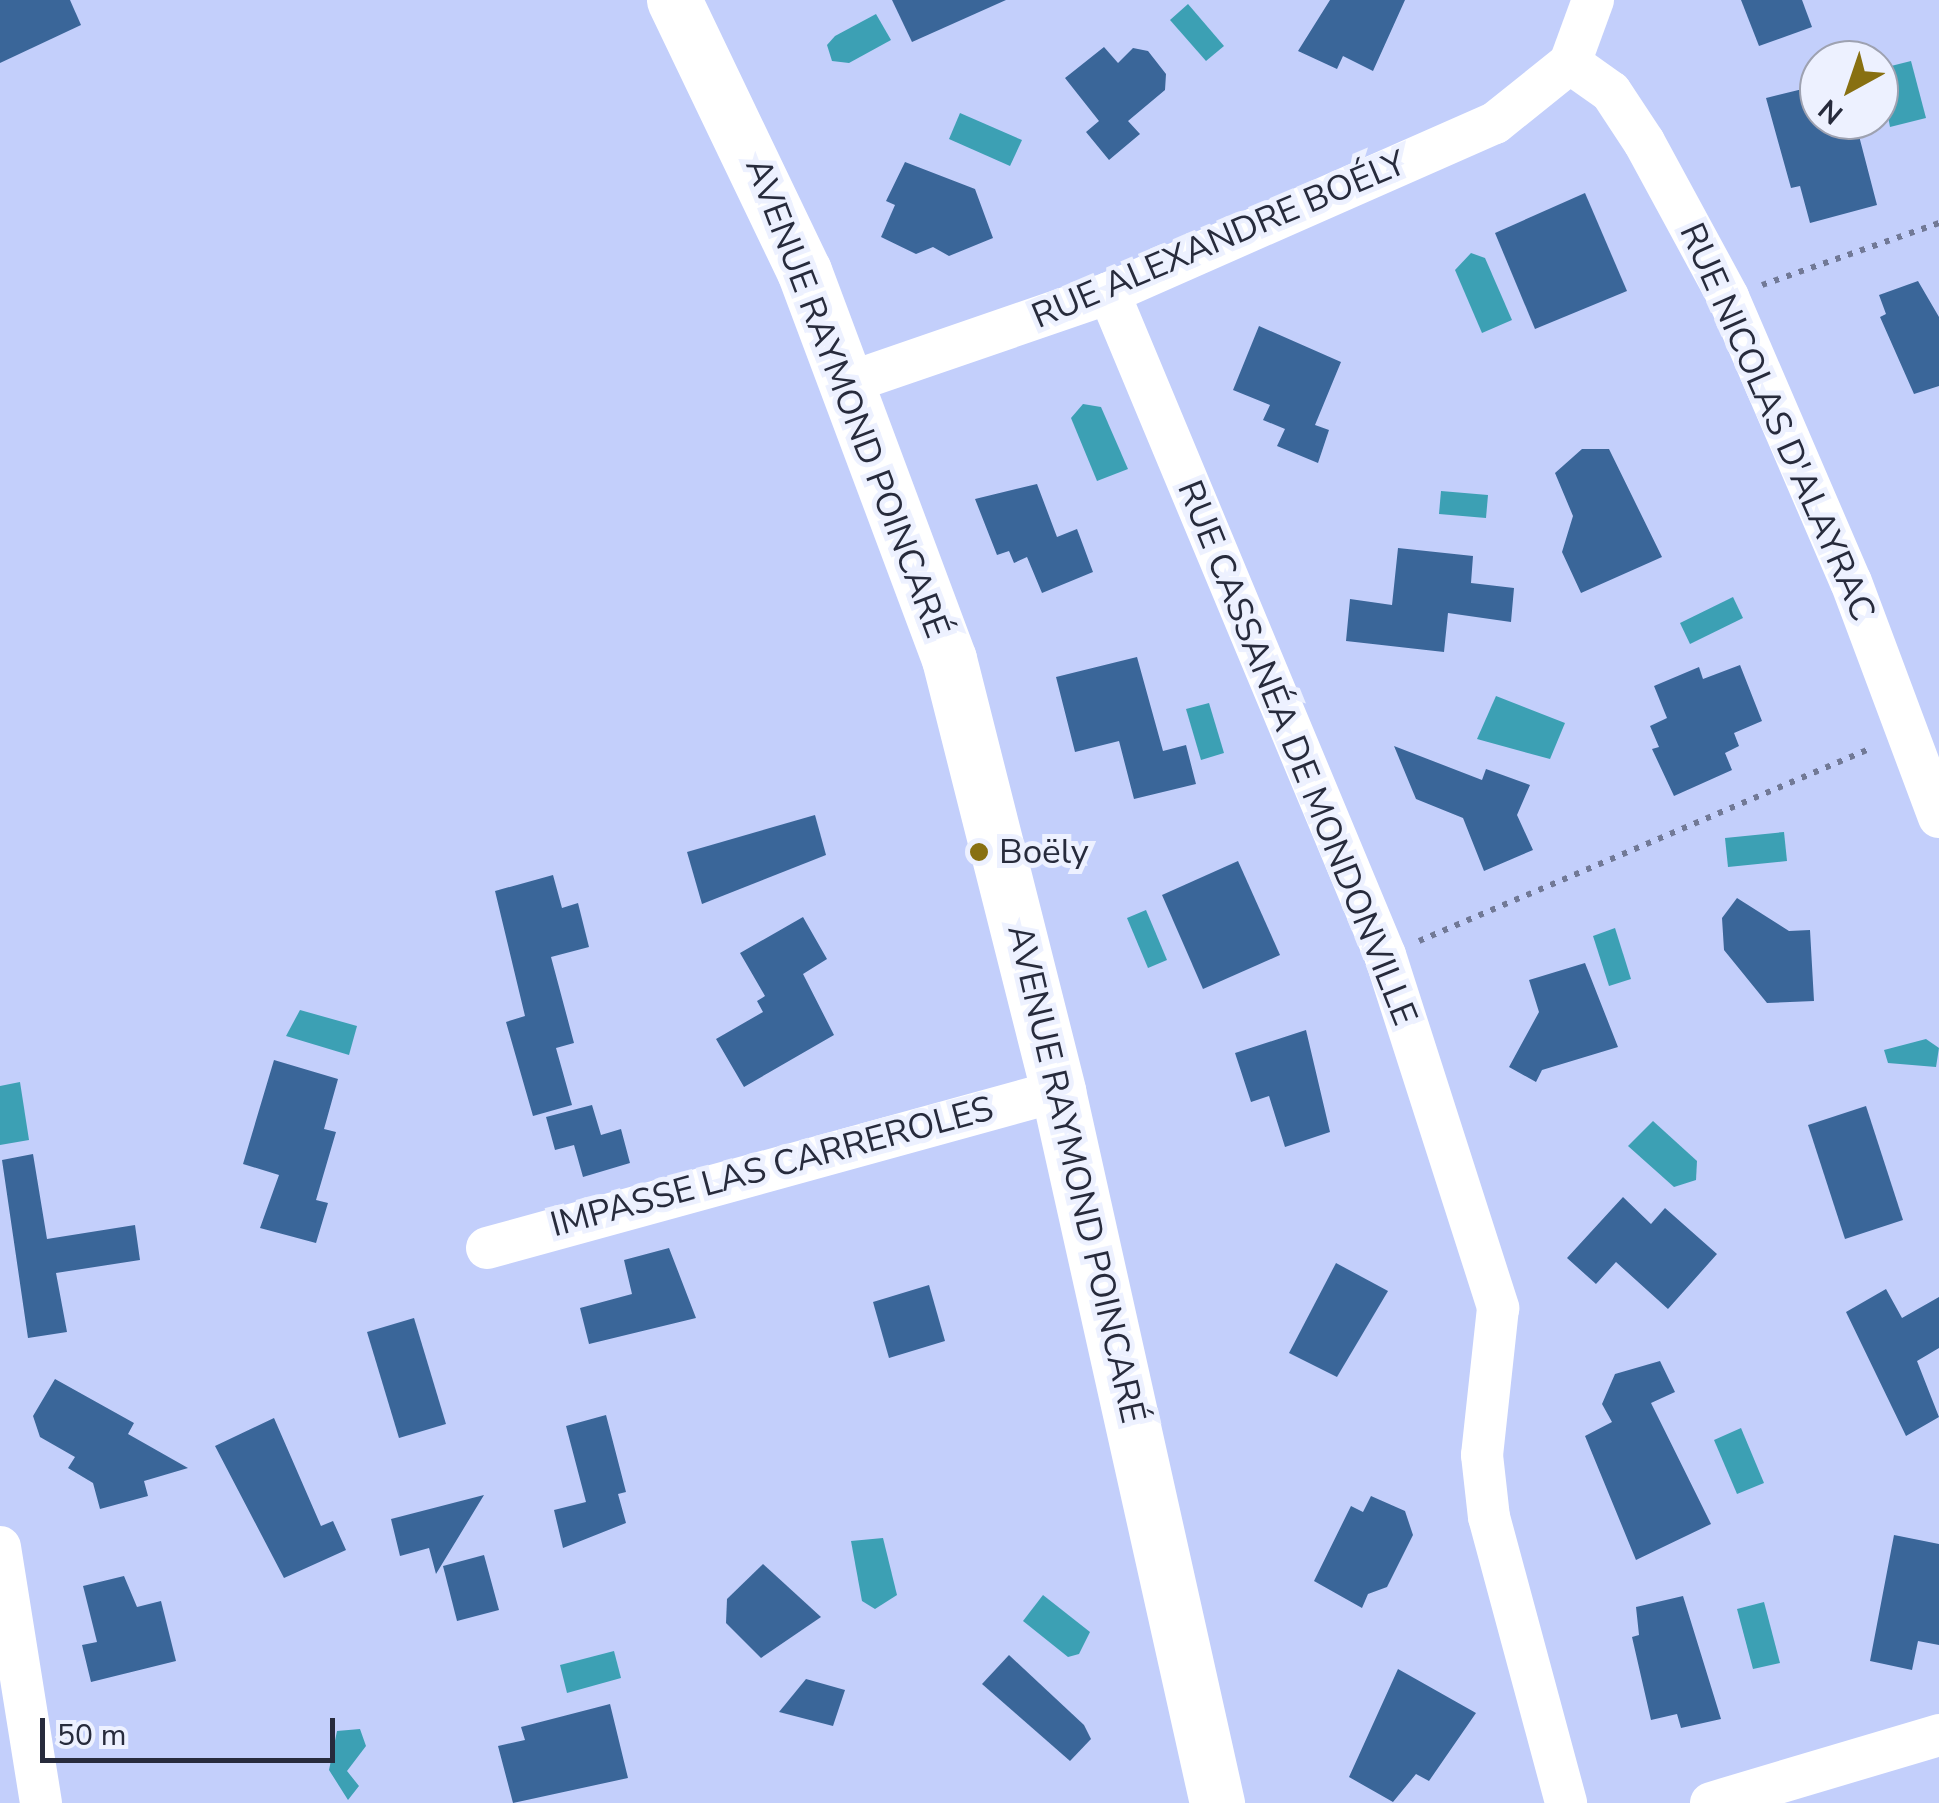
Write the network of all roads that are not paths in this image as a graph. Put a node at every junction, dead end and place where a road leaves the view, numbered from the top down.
1 (674, 0) edge
2 (1593, 0) edge
3 (1570, 63) junction
4 (1110, 293) junction
5 (848, 383) junction
6 (1939, 816) edge
7 (1058, 1091) junction
8 (487, 1248) dead end
9 (0, 1547) edge
10 (1939, 1734) edge
11 (41, 1803) edge
12 (1217, 1803) edge
13 (1566, 1803) edge
14 (1711, 1803) edge

1 - 5 main road, AVENUE RAYMOND POINCARÉ
2 - 3 street
3 - 4 street, RUE ALEXANDRE BOÉLY
3 - 6 street, RUE NICOLAS D'ALAYRAC
4 - 5 street, RUE ALEXANDRE BOÉLY
4 - 13 street, RUE CASSANÉA DE MONDONVILLE
5 - 7 main road, AVENUE RAYMOND POINCARÉ
7 - 8 street, IMPASSE LAS CARREROLES
7 - 12 main road, AVENUE RAYMOND POINCARÉ
9 - 11 street
10 - 14 street

